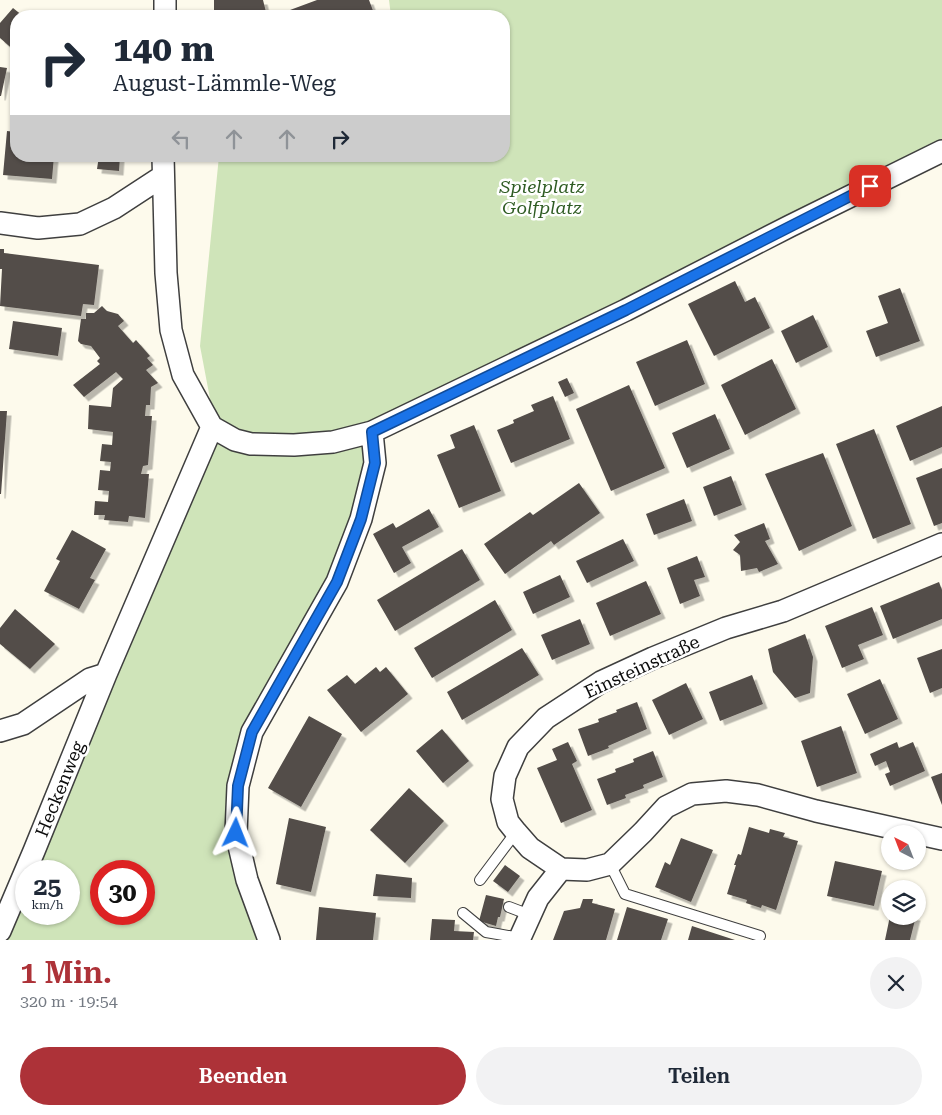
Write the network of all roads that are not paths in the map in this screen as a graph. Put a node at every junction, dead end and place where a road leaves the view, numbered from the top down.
1 (942, 151) edge
2 (163, 166) edge
3 (0, 223) edge
4 (212, 427) junction
5 (372, 432) junction
6 (942, 544) edge
7 (106, 674) junction
8 (0, 731) edge
9 (516, 832) junction
10 (942, 839) edge
11 (610, 864) junction
12 (561, 869) junction
13 (480, 880) dead end
14 (509, 907) dead end
15 (463, 913) dead end
16 (530, 914) junction
17 (0, 928) edge
18 (760, 936) dead end
19 (519, 939) edge
20 (269, 940) edge

1 - 5 street
2 - 3 street
2 - 4 street
4 - 5 street
4 - 7 street, Heckenweg
5 - 20 street
6 - 9 street, Einsteinstraße
7 - 8 street
7 - 17 street, Heckenweg
9 - 12 street, Einsteinstraße
9 - 13 lane
10 - 11 street
11 - 12 street
11 - 18 lane
12 - 16 street
14 - 16 lane
15 - 19 lane
16 - 19 street

